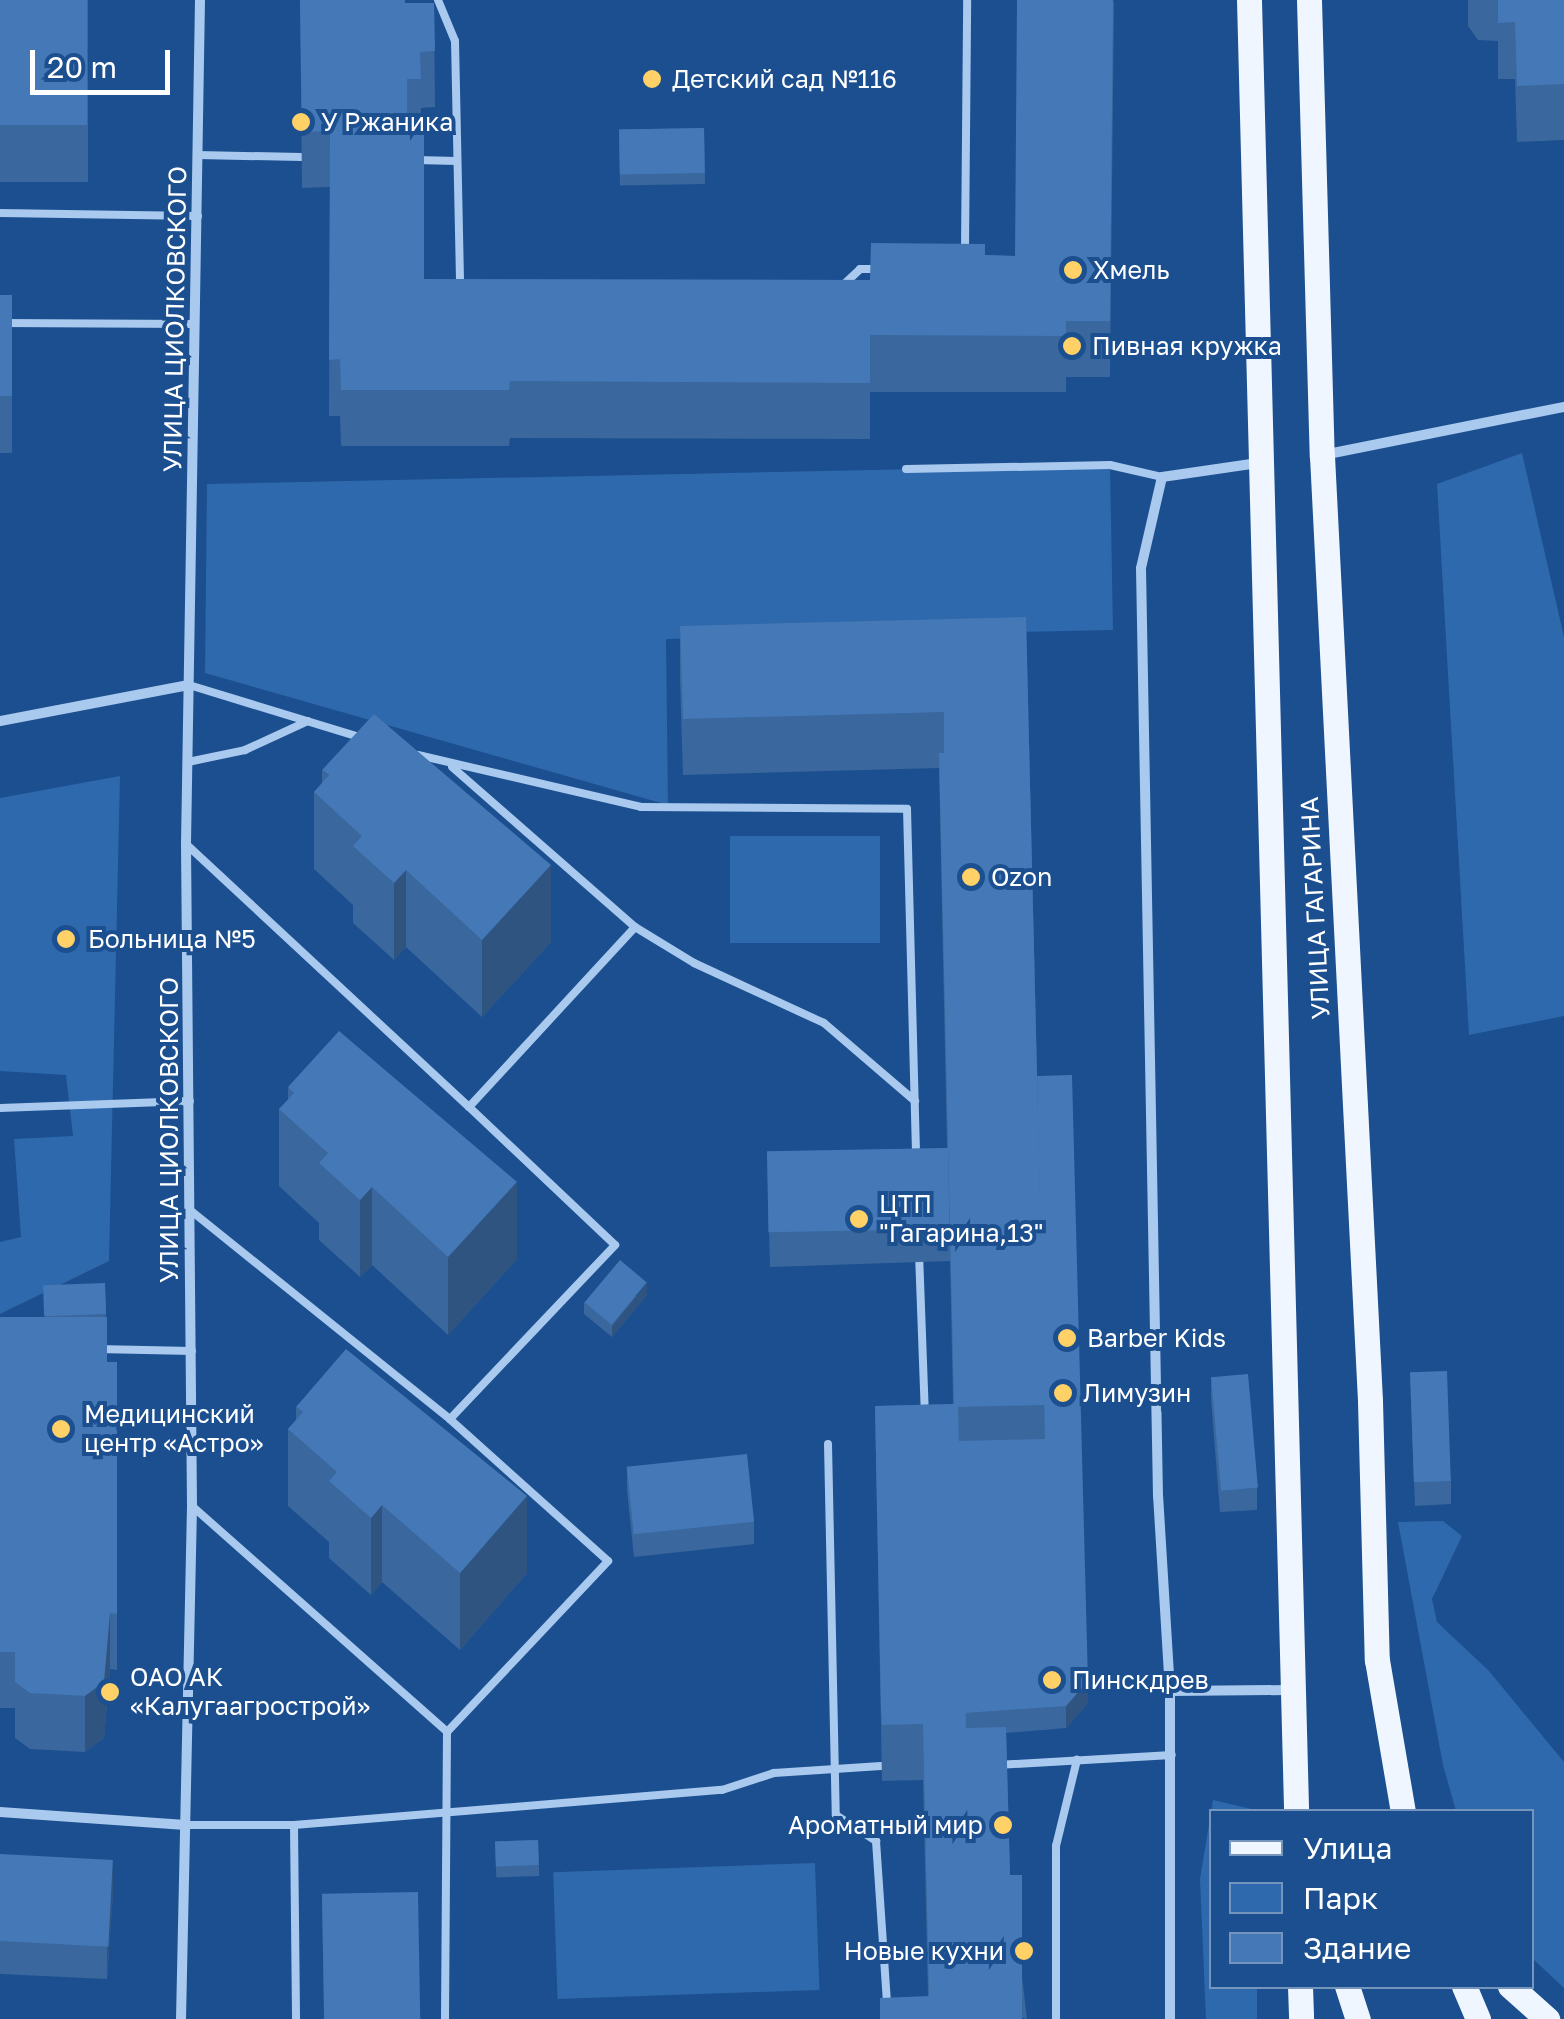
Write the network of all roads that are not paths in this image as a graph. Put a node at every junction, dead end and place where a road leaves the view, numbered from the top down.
1 (200, 0) edge
2 (438, 0) edge
3 (967, 0) edge
4 (1249, 0) edge
5 (1309, 0) edge
6 (197, 155) junction
7 (302, 157) edge
8 (407, 160) edge
9 (456, 160) junction
10 (0, 213) edge
11 (198, 216) junction
12 (887, 269) edge
13 (964, 270) edge
14 (836, 292) edge
15 (460, 296) edge
16 (0, 323) edge
17 (195, 324) junction
18 (1564, 407) edge
19 (1322, 456) junction
20 (1264, 462) junction
21 (906, 469) dead end
22 (1162, 477) junction
23 (189, 685) junction
24 (0, 721) edge
25 (308, 721) junction
26 (378, 743) edge
27 (413, 754) edge
28 (188, 762) junction
29 (448, 764) junction
30 (186, 844) junction
31 (635, 927) junction
32 (190, 1101) junction
33 (914, 1101) junction
34 (469, 1106) junction
35 (0, 1108) edge
36 (917, 1172) edge
37 (188, 1209) junction
38 (919, 1242) edge
39 (76, 1349) edge
40 (192, 1352) junction
41 (450, 1419) junction
42 (925, 1422) edge
43 (828, 1444) dead end
44 (192, 1506) junction
45 (1170, 1690) junction
46 (1292, 1690) junction
47 (1294, 1725) junction
48 (447, 1732) junction
49 (1172, 1755) junction
50 (1078, 1760) junction
51 (984, 1765) edge
52 (880, 1766) edge
53 (837, 1770) junction
54 (1296, 1809) edge
55 (1304, 1809) edge
56 (1402, 1809) edge
57 (0, 1812) edge
58 (447, 1812) junction
59 (186, 1825) junction
60 (294, 1826) junction
61 (1300, 1989) edge
62 (1349, 1989) edge
63 (1465, 1989) edge
64 (1513, 1989) edge
65 (181, 2019) edge
66 (296, 2019) edge
67 (445, 2019) edge
68 (888, 2019) edge
69 (1056, 2019) edge
70 (1170, 2019) edge
71 (1300, 2019) edge
72 (1358, 2019) edge
73 (1478, 2019) edge
74 (1547, 2019) edge

1 - 6 street, УЛИЦА ЦИОЛКОВСКОГО
2 - 9 lane
3 - 13 lane
4 - 20 main road, УЛИЦА ГАГАРИНА
5 - 19 main road, УЛИЦА ГАГАРИНА
6 - 7 lane
6 - 11 street, УЛИЦА ЦИОЛКОВСКОГО
8 - 9 lane
9 - 15 lane
10 - 11 lane
11 - 17 street, УЛИЦА ЦИОЛКОВСКОГО
12 - 14 lane
16 - 17 lane
17 - 23 street, УЛИЦА ЦИОЛКОВСКОГО
18 - 19 street
19 - 56 main road, УЛИЦА ГАГАРИНА
20 - 22 street
20 - 46 main road, УЛИЦА ГАГАРИНА
21 - 22 lane
22 - 45 street
23 - 24 street
23 - 25 lane
23 - 28 street, УЛИЦА ЦИОЛКОВСКОГО
25 - 26 lane
25 - 28 lane
27 - 29 lane
28 - 30 street, УЛИЦА ЦИОЛКОВСКОГО
29 - 31 lane
29 - 33 lane
30 - 32 street, УЛИЦА ЦИОЛКОВСКОГО
30 - 34 lane
31 - 33 lane
31 - 34 lane
32 - 35 lane
32 - 37 street, УЛИЦА ЦИОЛКОВСКОГО
33 - 36 lane
34 - 41 lane
37 - 40 street, УЛИЦА ЦИОЛКОВСКОГО
37 - 41 lane
38 - 42 lane
39 - 40 lane
40 - 44 street, УЛИЦА ЦИОЛКОВСКОГО
41 - 48 lane
43 - 53 lane
44 - 48 lane
44 - 59 street, УЛИЦА ЦИОЛКОВСКОГО
45 - 46 street
45 - 49 street
46 - 47 main road, УЛИЦА ГАГАРИНА
47 - 54 main road, УЛИЦА ГАГАРИНА
47 - 55 main road
48 - 58 lane
49 - 50 lane
49 - 70 street
50 - 51 lane
50 - 69 lane
52 - 53 lane
53 - 58 lane
53 - 68 lane
57 - 59 street
58 - 60 lane
58 - 67 lane
59 - 60 lane
59 - 65 street, УЛИЦА ЦИОЛКОВСКОГО
60 - 66 lane
61 - 71 main road
62 - 72 main road
63 - 73 main road
64 - 74 main road

